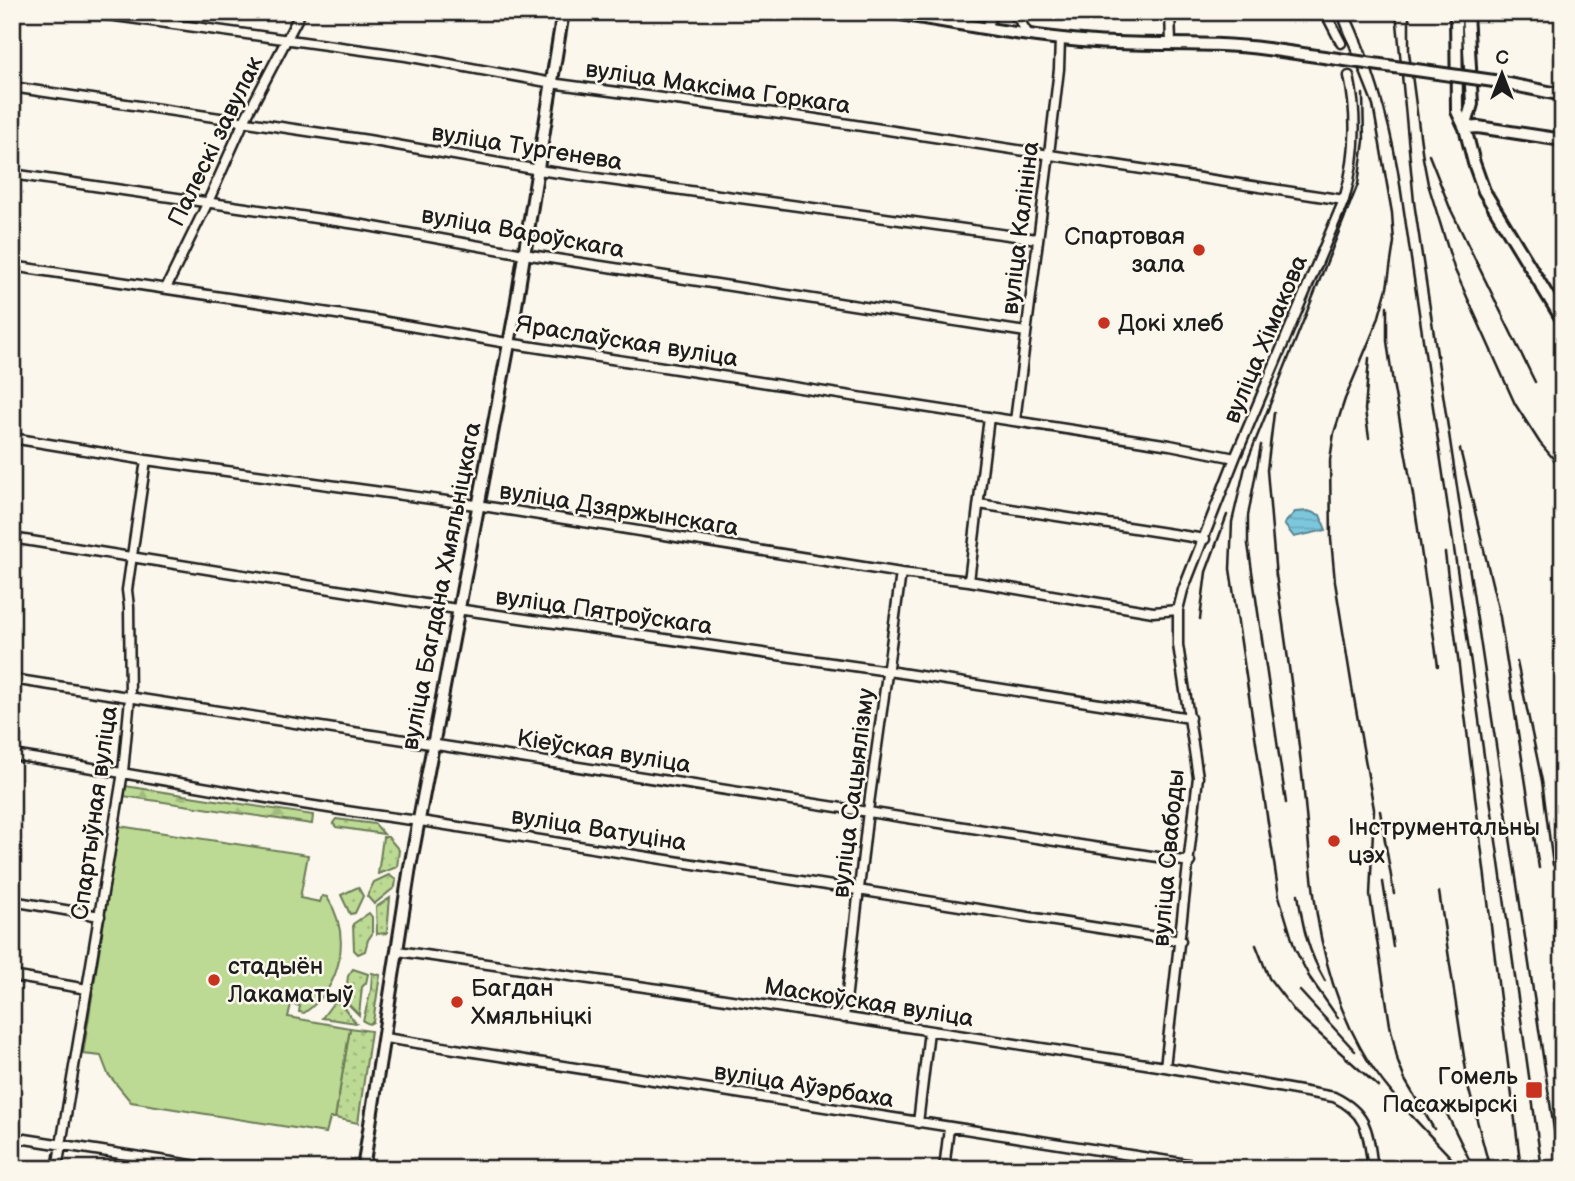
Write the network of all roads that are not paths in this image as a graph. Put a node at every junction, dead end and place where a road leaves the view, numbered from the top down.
1 (86, 12) edge
2 (301, 12) edge
3 (563, 12) edge
4 (888, 12) edge
5 (1170, 12) edge
6 (1325, 12) edge
7 (1456, 12) edge
8 (1467, 12) edge
9 (994, 13) edge
10 (1011, 13) edge
11 (987, 28) junction
12 (1456, 33) junction
13 (1468, 33) junction
14 (1028, 34) junction
15 (1060, 39) junction
16 (286, 40) junction
17 (1171, 43) junction
18 (1341, 43) dead end
19 (1349, 76) dead end
20 (551, 82) junction
21 (12, 87) edge
22 (1563, 95) edge
23 (244, 121) junction
24 (1465, 128) junction
25 (1563, 140) edge
26 (1049, 154) junction
27 (538, 169) junction
28 (12, 174) edge
29 (1344, 200) junction
30 (207, 204) junction
31 (1037, 239) junction
32 (524, 254) junction
33 (12, 266) edge
34 (166, 288) junction
35 (1563, 321) edge
36 (1026, 332) junction
37 (509, 342) junction
38 (989, 417) junction
39 (1016, 421) junction
40 (12, 438) edge
41 (1236, 458) junction
42 (146, 460) junction
43 (979, 504) junction
44 (477, 506) junction
45 (12, 538) edge
46 (1205, 539) junction
47 (130, 556) junction
48 (901, 573) junction
49 (969, 582) junction
50 (457, 609) junction
51 (1178, 610) junction
52 (888, 671) junction
53 (12, 679) edge
54 (130, 698) junction
55 (1190, 718) junction
56 (432, 744) junction
57 (12, 755) edge
58 (123, 772) junction
59 (868, 811) junction
60 (418, 821) junction
61 (1190, 862) junction
62 (860, 890) junction
63 (12, 901) edge
64 (100, 916) junction
65 (1181, 941) junction
66 (398, 951) junction
67 (12, 976) edge
68 (87, 989) junction
69 (844, 1018) junction
70 (929, 1031) junction
71 (384, 1038) junction
72 (1165, 1068) junction
73 (918, 1123) junction
74 (949, 1128) junction
75 (12, 1136) edge
76 (62, 1145) junction
77 (57, 1169) edge
78 (217, 1169) edge
79 (363, 1169) edge
80 (944, 1169) edge
81 (1219, 1169) edge
82 (1374, 1169) edge

1 - 16 street, вуліца Максіма Горкага
2 - 16 street, Палескі завулак
3 - 20 main road, вуліца Багдана Хмяльніцкага
4 - 11 main road
5 - 17 street
6 - 18 street
7 - 12 main road
8 - 13 main road
9 - 11 street
10 - 14 street
11 - 14 main road
12 - 13 main road
12 - 24 main road
13 - 24 main road
14 - 15 main road
15 - 17 main road
15 - 26 street, вуліца Калініна
16 - 20 street, вуліца Максіма Горкага
16 - 23 street, Палескі завулак
17 - 22 main road, bridge
19 - 29 street, вуліца Хімакова
20 - 26 street, вуліца Максіма Горкага
20 - 27 main road, вуліца Багдана Хмяльніцкага
21 - 23 street, вуліца Тургенева
23 - 27 street, вуліца Тургенева
23 - 30 street, Палескі завулак
24 - 25 main road
24 - 35 main road
26 - 29 street, вуліца Максіма Горкага
26 - 31 street, вуліца Калініна
27 - 31 street, вуліца Тургенева
27 - 32 main road, вуліца Багдана Хмяльніцкага
28 - 30 street, вуліца Вароўскага
29 - 41 street, вуліца Хімакова
30 - 32 street, вуліца Вароўскага
30 - 34 street, Палескі завулак
31 - 36 street, вуліца Калініна
32 - 36 street, вуліца Вароўскага
32 - 37 main road, вуліца Багдана Хмяльніцкага
33 - 34 street, Яраслаўская вуліца
34 - 37 street, Яраслаўская вуліца
36 - 39 street, вуліца Калініна
37 - 38 street, Яраслаўская вуліца
37 - 44 main road, вуліца Багдана Хмяльніцкага
38 - 39 street, Яраслаўская вуліца
38 - 43 street
39 - 41 street, Яраслаўская вуліца
40 - 42 street, вуліца Дзяржынскага
41 - 46 street, вуліца Хімакова
42 - 44 street, вуліца Дзяржынскага
42 - 47 street, Спартыўная вуліца
43 - 46 street
43 - 49 street
44 - 48 street, вуліца Дзяржынскага
44 - 50 main road, вуліца Багдана Хмяльніцкага
45 - 47 street, вуліца Пятроўскага
46 - 51 street, вуліца Хімакова
47 - 50 street, вуліца Пятроўскага
47 - 54 street, Спартыўная вуліца
48 - 49 street, вуліца Дзяржынскага
48 - 52 street, вуліца Сацыялізму
49 - 51 street, вуліца Дзяржынскага
50 - 52 street, вуліца Пятроўскага
50 - 56 main road, вуліца Багдана Хмяльніцкага
51 - 55 street, вуліца Свабоды
52 - 55 street, вуліца Пятроўскага
52 - 59 street, вуліца Сацыялізму
53 - 54 street, Кіеўская вуліца
54 - 56 street, Кіеўская вуліца
54 - 58 street, Спартыўная вуліца
55 - 61 street, вуліца Свабоды
56 - 59 street, Кіеўская вуліца
56 - 60 main road, вуліца Багдана Хмяльніцкага
57 - 58 street, вуліца Ватуціна
58 - 60 street, вуліца Ватуціна
58 - 64 street, Спартыўная вуліца
59 - 61 street, Кіеўская вуліца
59 - 62 street, вуліца Сацыялізму
60 - 62 street, вуліца Ватуціна
60 - 66 main road, вуліца Багдана Хмяльніцкага
61 - 65 street, вуліца Свабоды
62 - 65 street, вуліца Ватуціна
62 - 69 street, вуліца Сацыялізму
63 - 64 street
64 - 68 street, Спартыўная вуліца
65 - 72 street, вуліца Свабоды
66 - 69 street, Маскоўская вуліца
66 - 71 main road, вуліца Багдана Хмяльніцкага
67 - 68 street
68 - 76 street, Спартыўная вуліца
69 - 70 street, Маскоўская вуліца
70 - 72 street, Маскоўская вуліца
70 - 73 street
71 - 73 street, вуліца Аўэрбаха
71 - 79 main road, вуліца Багдана Хмяльніцкага
72 - 82 street, Маскоўская вуліца
73 - 74 street, вуліца Аўэрбаха
74 - 80 street
74 - 81 street, вуліца Аўэрбаха
75 - 76 street
76 - 77 street, Спартыўная вуліца
76 - 78 street

